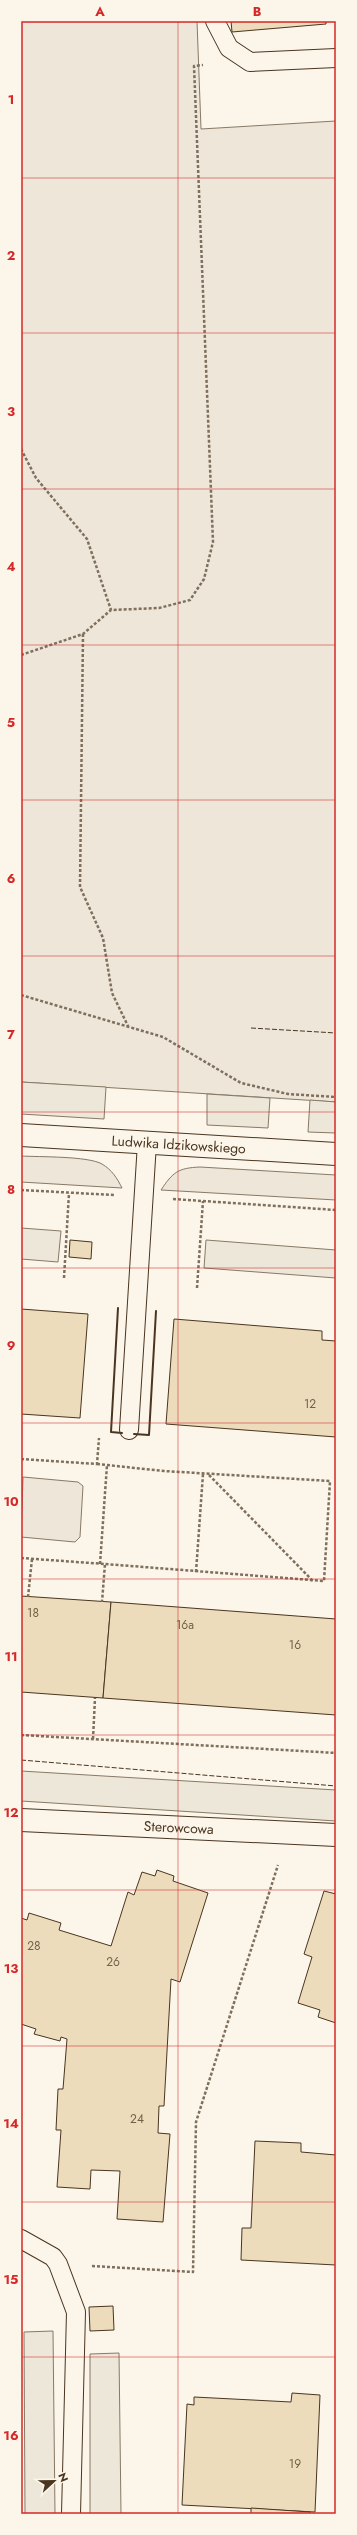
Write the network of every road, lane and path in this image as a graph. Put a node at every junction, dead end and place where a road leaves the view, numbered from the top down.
1 (215, 21) edge
2 (229, 48) junction
3 (336, 58) edge
4 (21, 449) edge
5 (111, 610) junction
6 (83, 634) junction
7 (21, 655) edge
8 (21, 994) edge
9 (128, 1026) junction
10 (336, 1097) edge
11 (21, 1135) edge
12 (148, 1143) junction
13 (336, 1154) edge
14 (21, 1190) edge
15 (69, 1193) junction
16 (145, 1197) junction
17 (203, 1201) junction
18 (336, 1210) edge
19 (64, 1278) dead end
20 (197, 1288) dead end
21 (129, 1430) dead end
22 (99, 1433) dead end
23 (21, 1459) edge
24 (97, 1464) junction
25 (107, 1465) junction
26 (203, 1474) junction
27 (209, 1474) junction
28 (21, 1558) edge
29 (32, 1559) junction
30 (100, 1564) junction
31 (105, 1564) junction
32 (196, 1572) junction
33 (313, 1581) junction
34 (28, 1597) dead end
35 (102, 1602) dead end
36 (95, 1698) dead end
37 (21, 1735) edge
38 (93, 1739) junction
39 (336, 1753) edge
40 (21, 1820) edge
41 (288, 1832) junction
42 (336, 1835) edge
43 (21, 2239) edge
44 (58, 2264) junction
45 (71, 2514) edge

1 - 2 lane
2 - 3 lane
2 - 5 path
4 - 5 path
5 - 6 path
6 - 7 path
6 - 9 path
8 - 9 path
9 - 10 path
11 - 12 street, Ludwika Idzikowskiego
12 - 13 street, Ludwika Idzikowskiego
12 - 16 lane
14 - 15 path
15 - 16 path
15 - 19 path
16 - 17 path
16 - 21 lane
17 - 18 path
17 - 20 path
22 - 24 path
23 - 24 path
24 - 25 path
25 - 26 path
25 - 30 path
26 - 27 path
26 - 32 path
27 - 33 path
27 - 33 path
28 - 29 path
29 - 30 path
29 - 34 path
30 - 31 path
31 - 32 path
31 - 35 path
32 - 33 path
36 - 38 path
37 - 38 path
38 - 39 path
40 - 41 street, Sterowcowa
41 - 42 street, Sterowcowa
41 - 44 path
43 - 44 lane
44 - 45 lane

